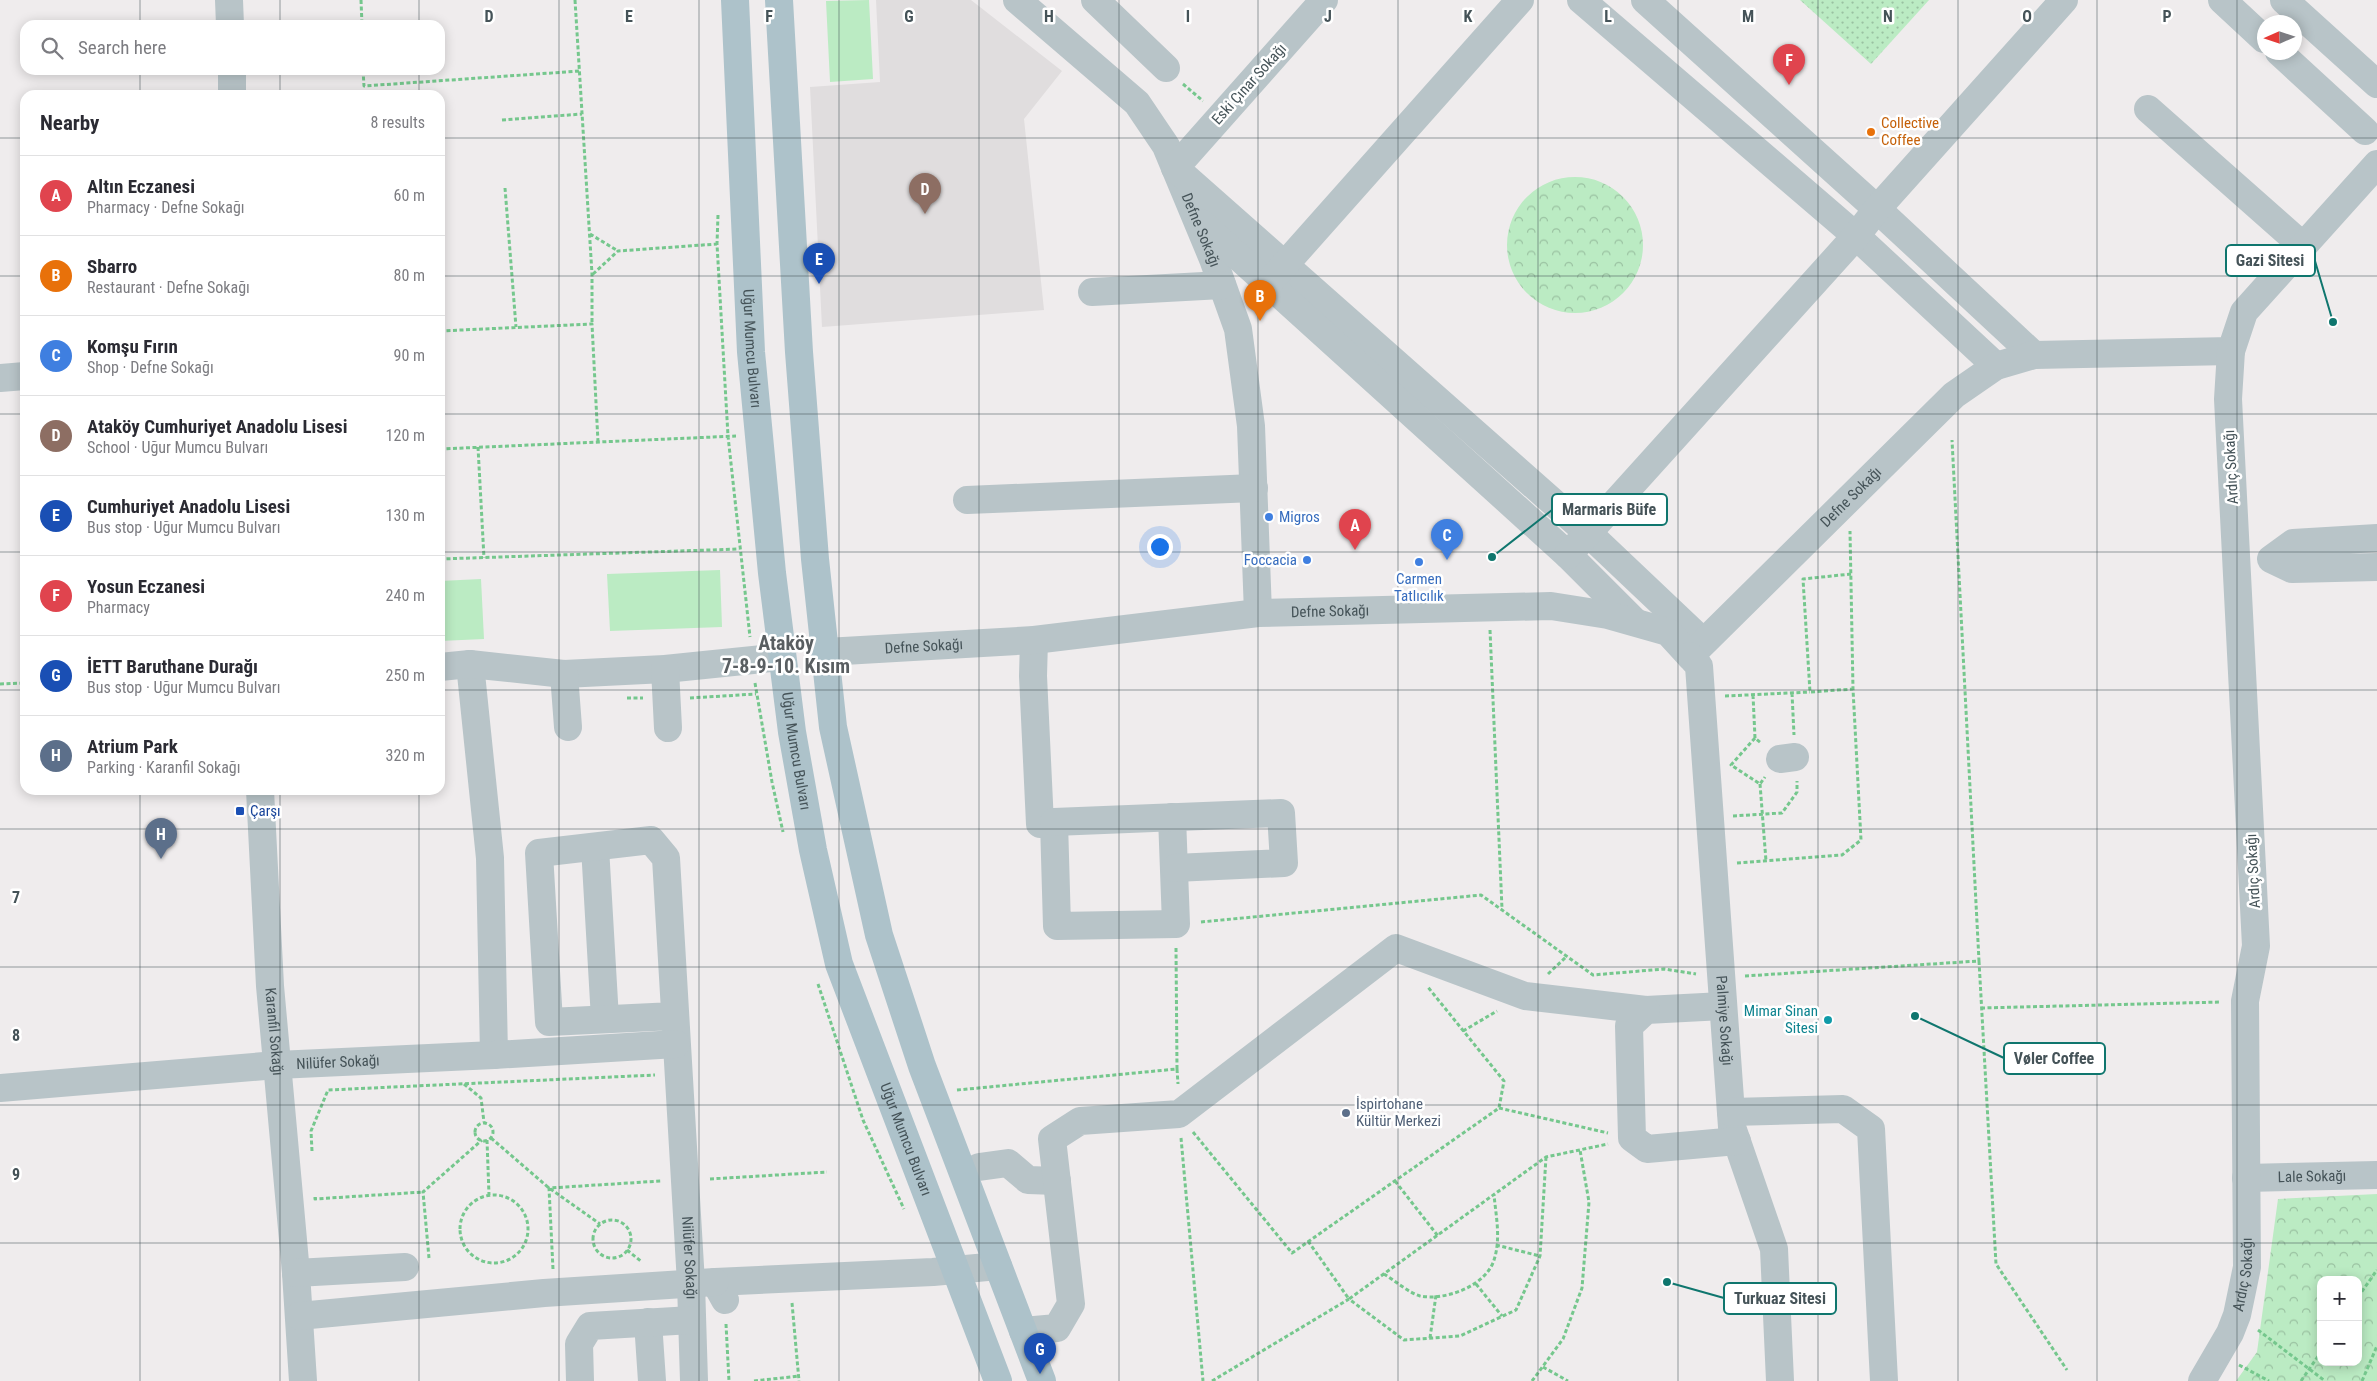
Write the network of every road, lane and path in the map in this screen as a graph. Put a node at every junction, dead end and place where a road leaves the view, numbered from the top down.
1 (229, 0) edge
2 (361, 0) edge
3 (575, 0) edge
4 (735, 0) edge
5 (779, 0) edge
6 (1017, 0) edge
7 (1094, 0) edge
8 (1324, 0) edge
9 (1520, 0) edge
10 (1581, 0) edge
11 (1645, 0) edge
12 (2064, 0) edge
13 (2222, 0) edge
14 (2284, 0) edge
15 (230, 20) edge
16 (362, 20) edge
17 (2257, 32) edge
18 (2288, 60) edge
19 (1166, 68) joint
20 (580, 72) junction
21 (232, 75) edge
22 (363, 75) edge
23 (2377, 84) edge
24 (232, 90) edge
25 (2148, 109) dead end
26 (582, 114) junction
27 (1220, 117) junction
28 (502, 120) dead end
29 (2365, 131) dead end
30 (2377, 164) edge
31 (1175, 168) junction
32 (506, 188) dead end
33 (1878, 209) junction
34 (1196, 218) junction
35 (590, 234) junction
36 (1856, 236) junction
37 (746, 242) junction
38 (2303, 246) junction
39 (618, 251) junction
40 (1277, 273) junction
41 (592, 274) junction
42 (1222, 285) junction
43 (1092, 292) dead end
44 (592, 324) junction
45 (516, 327) junction
46 (445, 331) edge
47 (2231, 351) junction
48 (2034, 355) junction
49 (1996, 366) junction
50 (20, 376) edge
51 (0, 378) edge
52 (759, 435) junction
53 (1952, 440) dead end
54 (598, 442) junction
55 (478, 447) junction
56 (445, 449) edge
57 (1254, 488) junction
58 (1849, 498) junction
59 (967, 500) dead end
60 (1588, 534) junction
61 (2377, 538) edge
62 (739, 549) dead end
63 (1568, 556) junction
64 (484, 558) junction
65 (445, 559) edge
66 (2377, 567) edge
67 (1851, 574) junction
68 (1489, 607) junction
69 (1258, 613) junction
70 (1636, 623) junction
71 (1034, 640) junction
72 (1697, 650) junction
73 (826, 652) junction
74 (782, 657) junction
75 (470, 664) junction
76 (445, 666) edge
77 (665, 669) junction
78 (564, 674) junction
79 (20, 683) edge
80 (0, 684) edge
81 (1853, 689) junction
82 (1810, 692) junction
83 (1701, 697) junction
84 (568, 727) dead end
85 (668, 728) dead end
86 (1760, 784) dead end
87 (260, 795) edge
88 (1172, 817) junction
89 (1054, 822) junction
90 (595, 847) junction
91 (1766, 861) junction
92 (1713, 865) junction
93 (1175, 868) junction
94 (1502, 910) junction
95 (1176, 924) junction
96 (1979, 962) junction
97 (1420, 978) dead end
98 (1721, 978) junction
99 (2245, 1001) junction
100 (1723, 1006) junction
101 (1981, 1008) junction
102 (1646, 1010) junction
103 (674, 1016) junction
104 (605, 1019) junction
105 (676, 1044) junction
106 (494, 1055) junction
107 (438, 1058) junction
108 (277, 1065) junction
109 (1178, 1069) junction
110 (659, 1075) dead end
111 (465, 1084) junction
112 (0, 1088) edge
113 (932, 1093) junction
114 (1499, 1108) junction
115 (1731, 1112) junction
116 (1179, 1114) junction
117 (484, 1122) junction
118 (491, 1138) junction
119 (1632, 1138) junction
120 (482, 1140) junction
121 (486, 1140) junction
122 (1737, 1141) junction
123 (1580, 1150) junction
124 (1546, 1157) junction
125 (312, 1160) dead end
126 (979, 1167) dead end
127 (827, 1172) dead end
128 (2377, 1175) edge
129 (674, 1176) junction
130 (2246, 1178) junction
131 (1057, 1181) junction
132 (1395, 1181) junction
133 (549, 1188) junction
134 (314, 1190) dead end
135 (423, 1192) junction
136 (489, 1195) junction
137 (1494, 1195) junction
138 (600, 1224) junction
139 (1438, 1236) junction
140 (1308, 1242) junction
141 (1496, 1245) junction
142 (627, 1250) junction
143 (1540, 1256) junction
144 (998, 1266) junction
145 (417, 1267) joint
146 (955, 1270) junction
147 (2377, 1270) edge
148 (296, 1273) junction
149 (1384, 1274) junction
150 (1476, 1284) junction
151 (700, 1287) junction
152 (2362, 1291) edge
153 (555, 1292) junction
154 (1436, 1295) junction
155 (791, 1298) dead end
156 (1348, 1299) junction
157 (2237, 1315) junction
158 (299, 1316) junction
159 (1502, 1316) junction
160 (692, 1320) junction
161 (648, 1322) junction
162 (1023, 1331) junction
163 (1430, 1338) junction
164 (2377, 1346) edge
165 (2218, 1354) junction
166 (2317, 1358) edge
167 (1543, 1367) junction
168 (2309, 1369) junction
169 (2067, 1370) dead end
170 (799, 1376) junction
171 (303, 1381) edge
172 (580, 1381) edge
173 (652, 1381) edge
174 (694, 1381) edge
175 (729, 1381) edge
176 (754, 1381) edge
177 (799, 1381) edge
178 (998, 1381) edge
179 (1042, 1381) edge
180 (1203, 1381) edge
181 (1212, 1381) edge
182 (1532, 1381) edge
183 (1568, 1381) edge
184 (1780, 1381) edge
185 (1884, 1381) edge
186 (2202, 1381) edge
187 (2269, 1381) edge
188 (2301, 1381) edge
189 (2325, 1381) edge
190 (2362, 1381) edge

1 - 15 street
2 - 16 path
3 - 20 path
4 - 37 main road, Uğur Mumcu Bulvarı
5 - 73 main road
6 - 31 street, Defne Sokağı
7 - 19 street
8 - 27 street, Eski Çınar Sokağı
9 - 40 street
10 - 36 street
11 - 33 street
12 - 33 street
13 - 17 street
14 - 23 street
18 - 29 street
19 - 27 path
20 - 22 path
20 - 26 path
21 - 24 street
25 - 38 street
26 - 28 path
26 - 35 path
27 - 31 street, Eski Çınar Sokağı
30 - 38 street
31 - 34 street, Defne Sokağı
31 - 40 street
32 - 45 path
33 - 36 street
33 - 48 street
34 - 40 street
34 - 42 street, Defne Sokağı
35 - 39 path
35 - 41 path
36 - 49 street
36 - 60 street
37 - 39 path
37 - 52 main road, Uğur Mumcu Bulvarı
38 - 47 street
39 - 41 path
40 - 60 street
40 - 63 street
41 - 44 path
42 - 43 street
42 - 57 street, Defne Sokağı
44 - 45 path
44 - 54 path
45 - 46 path
47 - 48 street, Defne Sokağı
47 - 99 street, Ardıç Sokağı
48 - 49 street, Defne Sokağı
49 - 58 street, Defne Sokağı
50 - 51 street
52 - 54 path
52 - 74 main road, Uğur Mumcu Bulvarı
53 - 96 path
54 - 55 path
55 - 56 path
55 - 64 path
57 - 59 street
57 - 69 street, Defne Sokağı
58 - 67 path
58 - 72 street, Defne Sokağı
60 - 63 street
60 - 72 street
61 - 66 street
62 - 64 path
63 - 70 street
64 - 65 path
67 - 81 path
67 - 82 path
68 - 69 street, Defne Sokağı
68 - 70 street, Defne Sokağı
68 - 94 path
69 - 71 street, Defne Sokağı
70 - 72 street, Defne Sokağı
71 - 73 street, Defne Sokağı
71 - 89 street
72 - 83 street, Palmiye Sokağı
73 - 74 main road
73 - 113 main road
74 - 77 street
74 - 146 main road, Uğur Mumcu Bulvarı
75 - 76 street
75 - 78 street
75 - 106 street
77 - 78 street
77 - 85 street
78 - 84 street
79 - 80 path
81 - 82 path
81 - 91 path
82 - 83 path
83 - 92 street, Palmiye Sokağı
86 - 91 path
87 - 108 street, Karanfil Sokağı
88 - 89 street
88 - 93 street
88 - 93 street
89 - 95 street
90 - 103 street, Nilüfer Sokağı
90 - 104 street
90 - 104 street
91 - 92 path
92 - 98 street, Palmiye Sokağı
93 - 95 street
94 - 95 path
94 - 98 path
95 - 109 path
96 - 98 path
96 - 101 path
97 - 114 path
98 - 100 street, Palmiye Sokağı
99 - 101 path
99 - 130 street, Ardıç Sokağı
100 - 102 street
100 - 115 street, Palmiye Sokağı
101 - 169 path
102 - 116 street
102 - 119 street
103 - 104 street
103 - 105 street, Nilüfer Sokağı
105 - 106 street, Nilüfer Sokağı
105 - 129 street, Nilüfer Sokağı
106 - 107 street, Nilüfer Sokağı
107 - 108 street, Nilüfer Sokağı
107 - 111 path
108 - 112 street, Nilüfer Sokağı
108 - 148 street, Karanfil Sokağı
109 - 113 path
109 - 116 path
110 - 111 path
111 - 117 path
111 - 125 path
113 - 144 main road
114 - 119 path
114 - 132 path
115 - 122 street, Palmiye Sokağı
115 - 185 street
116 - 131 street
116 - 140 path
116 - 180 path
117 - 118 path
117 - 120 path
118 - 121 path
118 - 133 path
119 - 122 street
119 - 123 path
120 - 121 path
120 - 135 path
121 - 136 path
122 - 184 street, Palmiye Sokağı
123 - 124 path
123 - 167 path
124 - 137 path
124 - 143 path
126 - 131 street
127 - 129 path
128 - 130 street, Lale Sokağı
129 - 133 path
129 - 151 street, Nilüfer Sokağı
130 - 157 street, Ardıç Sokağı
131 - 162 street
132 - 139 path
132 - 140 path
133 - 138 path
133 - 153 path
134 - 135 path
135 - 145 path
136 - 136 path
137 - 139 path
137 - 141 path
138 - 142 path
138 - 142 path
139 - 149 path
140 - 156 path
141 - 143 path
141 - 150 path
142 - 151 path
143 - 159 path
144 - 146 street
144 - 162 main road
145 - 148 street
146 - 151 street
146 - 178 main road, Uğur Mumcu Bulvarı
147 - 152 path
148 - 158 street, Karanfil Sokağı
149 - 154 path
149 - 156 path
150 - 154 path
150 - 159 path
151 - 153 street
151 - 160 street, Nilüfer Sokağı
151 - 175 path
153 - 158 street
154 - 163 path
155 - 170 path
156 - 163 path
156 - 181 path
157 - 165 street, Ardıç Sokağı
157 - 168 path
158 - 171 street, Karanfil Sokağı
159 - 163 path
160 - 161 street
160 - 174 street, Nilüfer Sokağı
161 - 172 street
161 - 173 street
162 - 179 main road
164 - 190 path
165 - 186 street, Ardıç Sokağı
165 - 187 path
166 - 168 path
167 - 182 path
167 - 183 path
168 - 188 path
168 - 189 path
170 - 176 path
170 - 177 path

